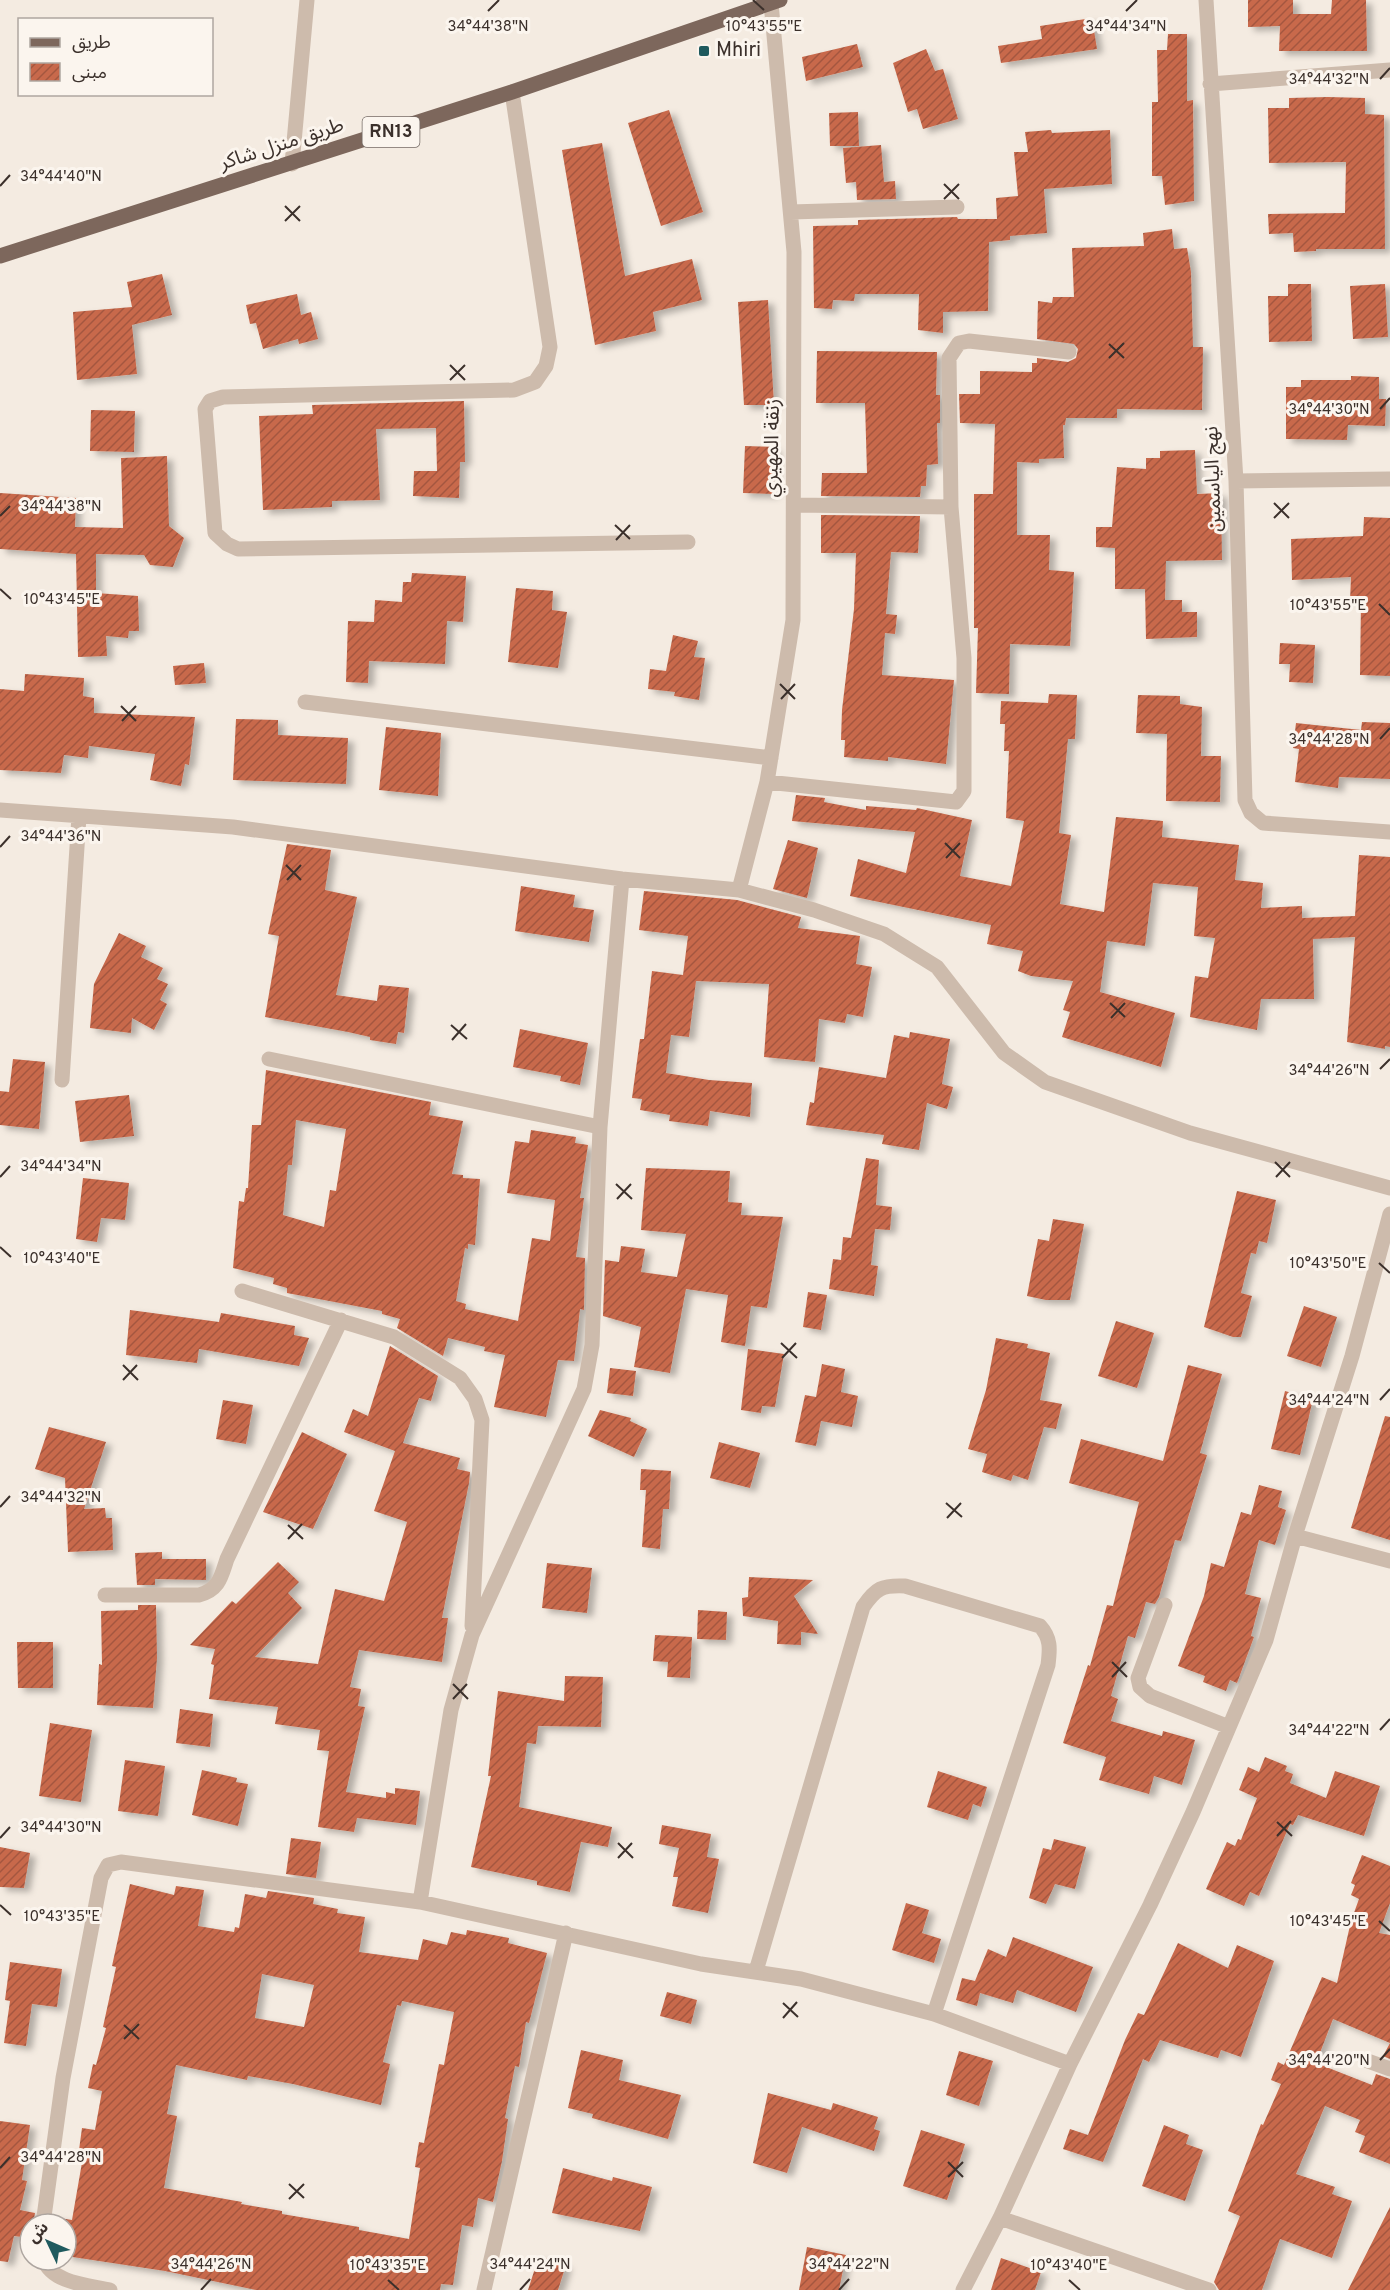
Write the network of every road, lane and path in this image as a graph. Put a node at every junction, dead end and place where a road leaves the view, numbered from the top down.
1 (307, 0) edge
2 (1206, 0) edge
3 (776, 2) edge
4 (1390, 70) edge
5 (1210, 84) junction
6 (512, 92) junction
7 (292, 164) junction
8 (957, 207) dead end
9 (791, 212) junction
10 (0, 256) edge
11 (1070, 352) dead end
12 (1390, 479) edge
13 (1236, 481) junction
14 (794, 505) junction
15 (951, 507) junction
16 (688, 542) dead end
17 (305, 702) dead end
18 (771, 758) junction
19 (767, 782) junction
20 (0, 810) edge
21 (78, 816) junction
22 (1390, 832) edge
23 (622, 879) junction
24 (739, 890) junction
25 (269, 1059) dead end
26 (62, 1080) dead end
27 (600, 1127) junction
28 (1390, 1188) edge
29 (1390, 1214) edge
30 (242, 1291) dead end
31 (341, 1320) junction
32 (1295, 1536) junction
33 (1390, 1561) edge
34 (105, 1595) dead end
35 (1165, 1605) dead end
36 (472, 1635) junction
37 (1229, 1727) junction
38 (420, 1902) junction
39 (566, 1933) junction
40 (756, 1971) junction
41 (934, 2014) junction
42 (1365, 2060) dead end
43 (1070, 2064) junction
44 (1390, 2069) edge
45 (45, 2212) edge
46 (1000, 2218) junction
47 (52, 2272) edge
48 (110, 2290) edge
49 (484, 2290) edge
50 (963, 2290) edge
51 (1209, 2290) edge

1 - 7 street
2 - 5 street, نهج الياسمين
3 - 6 main road, طريق منزل شاكر / RN13
3 - 9 street, زنقة المهيري
4 - 5 street
5 - 13 street, نهج الياسمين
6 - 7 main road, طريق منزل شاكر / RN13
6 - 16 street
7 - 10 main road, طريق منزل شاكر / RN13
8 - 9 street
9 - 14 street, زنقة المهيري
11 - 15 street
12 - 13 street
13 - 22 street, نهج الياسمين
14 - 15 street
14 - 18 street, زنقة المهيري
15 - 19 street
17 - 18 street
18 - 19 street, زنقة المهيري
19 - 24 street, زنقة المهيري
20 - 21 street
21 - 23 street
21 - 26 street
23 - 24 street
23 - 27 street
24 - 28 street
25 - 27 street
27 - 36 street
29 - 32 street
30 - 31 street
31 - 34 street
31 - 36 street
32 - 33 street
32 - 37 street
35 - 37 street
36 - 38 street
37 - 43 street
38 - 39 street
38 - 45 street
39 - 40 street
39 - 49 street
40 - 41 street
40 - 41 street
41 - 43 street
42 - 44 street
43 - 46 street
46 - 50 street
46 - 51 street
47 - 48 street

